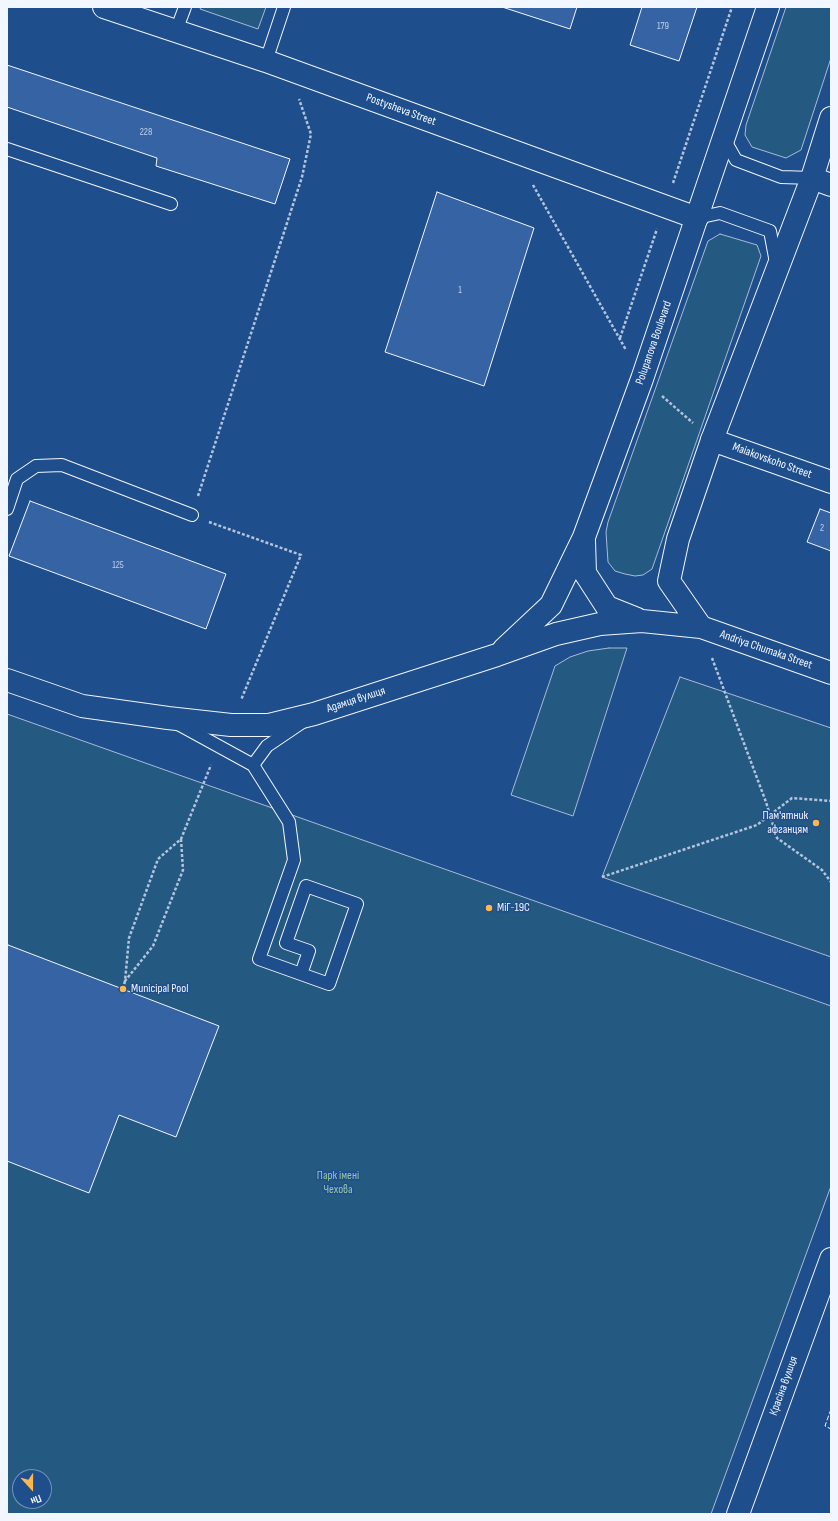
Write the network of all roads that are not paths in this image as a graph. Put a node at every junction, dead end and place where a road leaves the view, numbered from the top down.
1 (104, 7) edge
2 (185, 7) edge
3 (284, 7) edge
4 (768, 7) edge
5 (176, 31) junction
6 (266, 61) junction
7 (831, 118) edge
8 (724, 139) junction
9 (7, 149) edge
10 (821, 182) edge
11 (171, 204) dead end
12 (697, 218) junction
13 (777, 268) junction
14 (712, 440) junction
15 (831, 482) edge
16 (7, 509) edge
17 (192, 515) road end
18 (584, 537) junction
19 (642, 621) junction
20 (701, 627) junction
21 (497, 655) junction
22 (831, 673) edge
23 (7, 680) edge
24 (314, 714) junction
25 (168, 718) junction
26 (253, 765) junction
27 (300, 974) junction
28 (831, 1259) edge
29 (738, 1514) edge

1 - 5 street, Postysheva Street
2 - 5 lane
3 - 6 lane
4 - 8 street, Polupanova Boulevard
5 - 6 street, Postysheva Street
6 - 12 street, Postysheva Street
7 - 10 street
8 - 10 lane
8 - 12 street, Polupanova Boulevard
9 - 11 lane
10 - 13 street
12 - 13 lane
12 - 18 street, Polupanova Boulevard
13 - 14 street
14 - 15 street, Maiakovskoho Street
14 - 20 street
16 - 17 lane
18 - 19 street
18 - 21 street, Polupanova Boulevard
19 - 20 street, Адамця вулиця
19 - 21 street, Адамця вулиця
20 - 22 street, Andriya Chumaka Street
21 - 24 street, Адамця вулиця
23 - 25 street, Адамця вулиця
24 - 25 street, Адамця вулиця
24 - 26 lane
25 - 26 lane
26 - 27 lane
27 - 27 lane
28 - 29 street, Красіна вулиця

